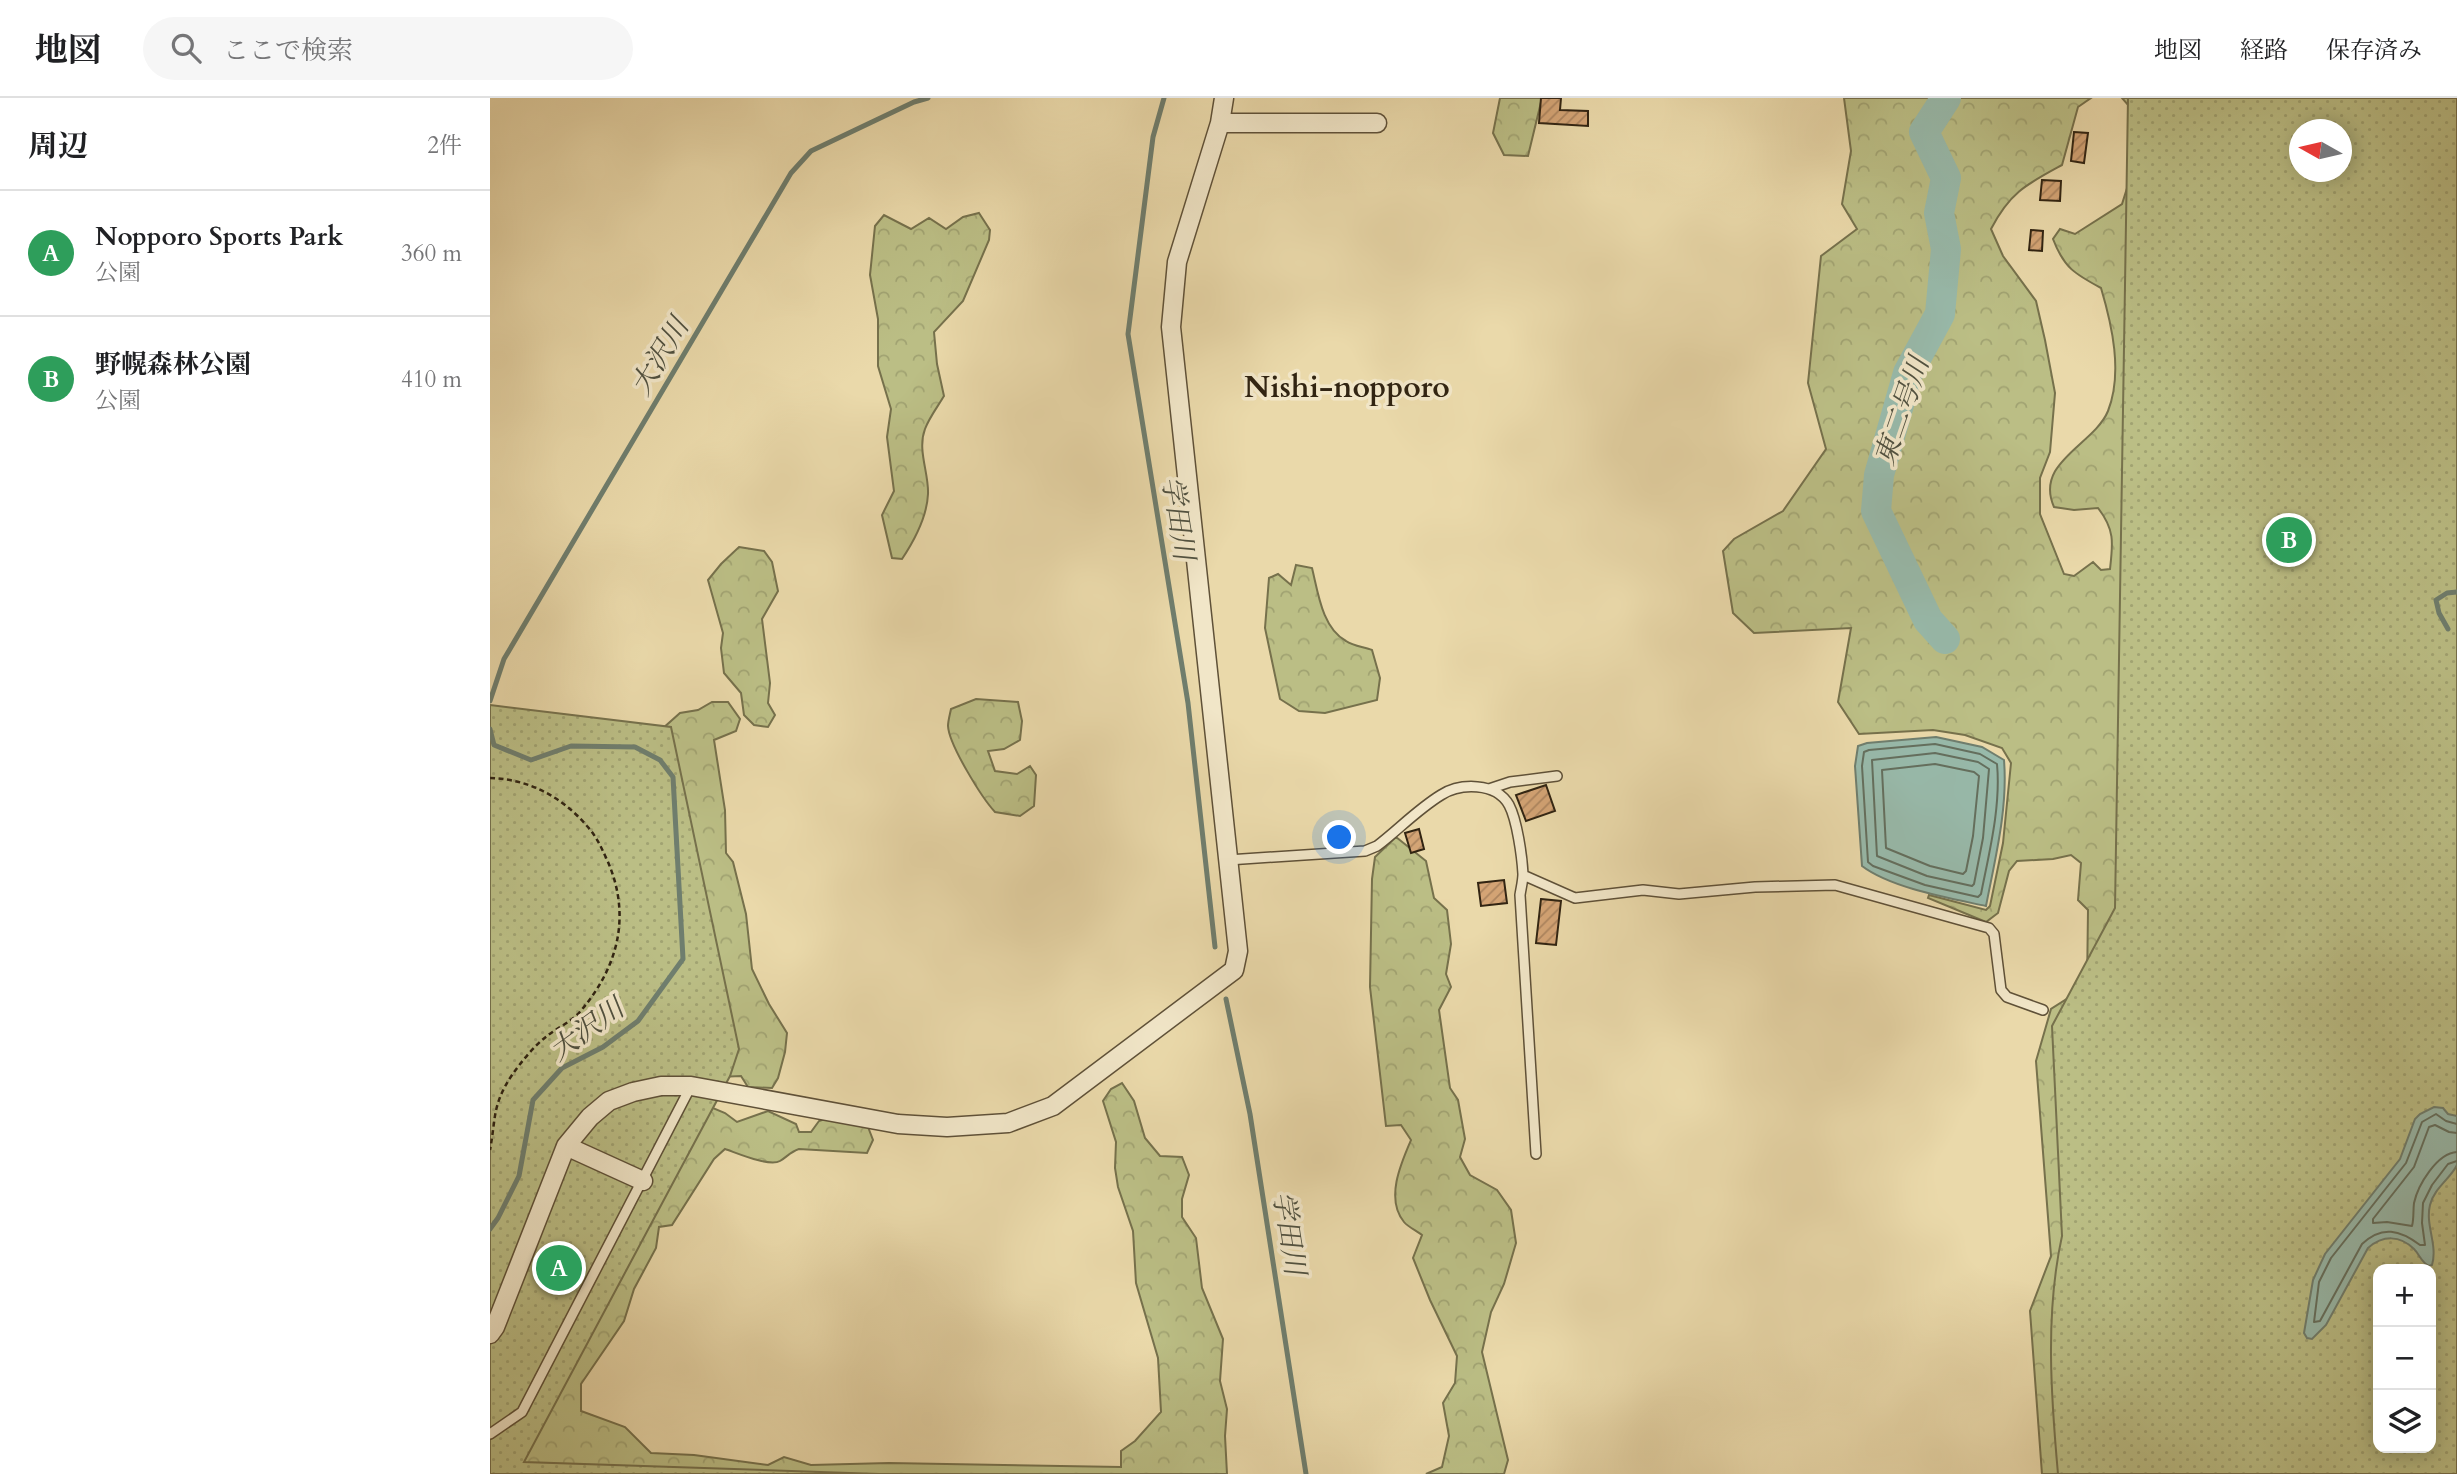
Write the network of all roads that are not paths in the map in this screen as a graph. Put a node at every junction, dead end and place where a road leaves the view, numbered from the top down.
1 (1224, 98) edge
2 (1220, 123) junction
3 (1377, 123) dead end
4 (1557, 776) dead end
5 (1489, 789) junction
6 (1228, 860) junction
7 (1523, 875) junction
8 (2043, 1010) dead end
9 (691, 1086) junction
10 (566, 1146) junction
11 (1536, 1154) dead end
12 (643, 1181) junction
13 (490, 1334) edge
14 (490, 1434) edge

1 - 2 street
2 - 3 street
2 - 6 street
4 - 5 lane
5 - 6 lane
5 - 7 lane
6 - 9 street
7 - 8 lane
7 - 11 lane
9 - 10 street
9 - 12 lane
10 - 12 street
10 - 13 street
12 - 14 lane

